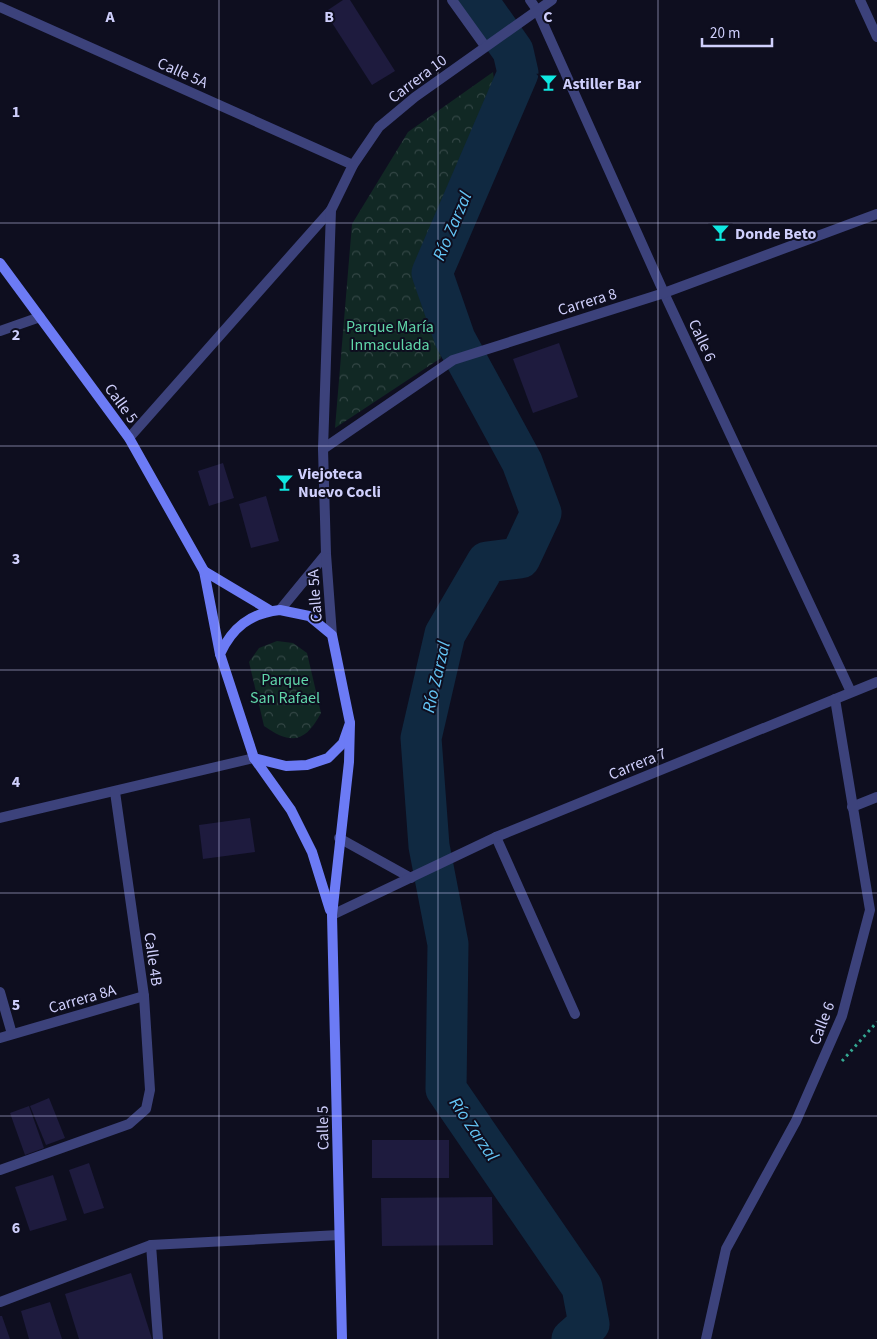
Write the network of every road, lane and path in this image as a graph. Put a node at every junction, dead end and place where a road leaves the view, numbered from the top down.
1 (452, 0) edge
2 (530, 0) edge
3 (552, 0) edge
4 (860, 0) edge
5 (0, 7) edge
6 (537, 10) junction
7 (877, 37) edge
8 (485, 46) junction
9 (353, 165) junction
10 (331, 210) junction
11 (877, 214) edge
12 (0, 263) edge
13 (664, 294) junction
14 (40, 317) junction
15 (0, 331) edge
16 (129, 438) junction
17 (324, 449) junction
18 (326, 554) junction
19 (204, 571) junction
20 (275, 610) junction
21 (332, 635) junction
22 (220, 654) junction
23 (877, 682) edge
24 (851, 692) junction
25 (835, 699) junction
26 (350, 723) junction
27 (254, 758) junction
28 (116, 792) junction
29 (877, 797) edge
30 (852, 807) junction
31 (0, 818) edge
32 (340, 838) junction
33 (496, 838) junction
34 (415, 876) junction
35 (873, 909) edge
36 (332, 916) junction
37 (0, 992) edge
38 (144, 996) junction
39 (574, 1014) dead end
40 (12, 1034) junction
41 (0, 1038) edge
42 (0, 1170) edge
43 (339, 1235) junction
44 (151, 1245) junction
45 (0, 1302) edge
46 (158, 1339) edge
47 (342, 1339) edge
48 (706, 1339) edge

1 - 8 street
2 - 6 street, Calle 6
3 - 6 street, Carrera 10
4 - 7 street
5 - 9 street, Calle 5A
6 - 8 street, Carrera 10
6 - 13 street, Calle 6
8 - 9 street, Carrera 10
9 - 10 street, Carrera 10
10 - 16 street
10 - 17 street, Calle 5A
11 - 13 street, Carrera 8
12 - 14 main road, Calle 5
13 - 17 street, Carrera 8
13 - 24 street, Calle 6
14 - 15 street
14 - 16 main road, Calle 5
16 - 19 main road, Calle 5
17 - 18 street, Calle 5A
18 - 20 street, Calle 5A
18 - 21 street, Calle 5A
19 - 20 main road, Calle 5
19 - 22 main road, Calle 5
20 - 21 main road
20 - 22 main road
21 - 26 main road
22 - 27 main road
23 - 24 street, Carrera 7
24 - 25 street, Carrera 7
25 - 30 street, Calle 6
25 - 33 street, Carrera 7
26 - 27 main road
26 - 32 main road, Calle 5
27 - 28 street
27 - 36 main road, Calle 5
28 - 31 street
28 - 38 street, Calle 4B
29 - 30 street
30 - 35 street, Calle 6
32 - 34 street
32 - 36 main road, Calle 5
33 - 34 street, Carrera 7
33 - 39 street
34 - 36 street, Carrera 7
35 - 48 street, Calle 6
36 - 43 main road, Calle 5
37 - 40 street
38 - 40 street, Carrera 8A
38 - 42 street, Calle 4B
40 - 41 street, Carrera 8A
43 - 44 street
43 - 47 main road, Calle 5
44 - 45 street
44 - 46 street

